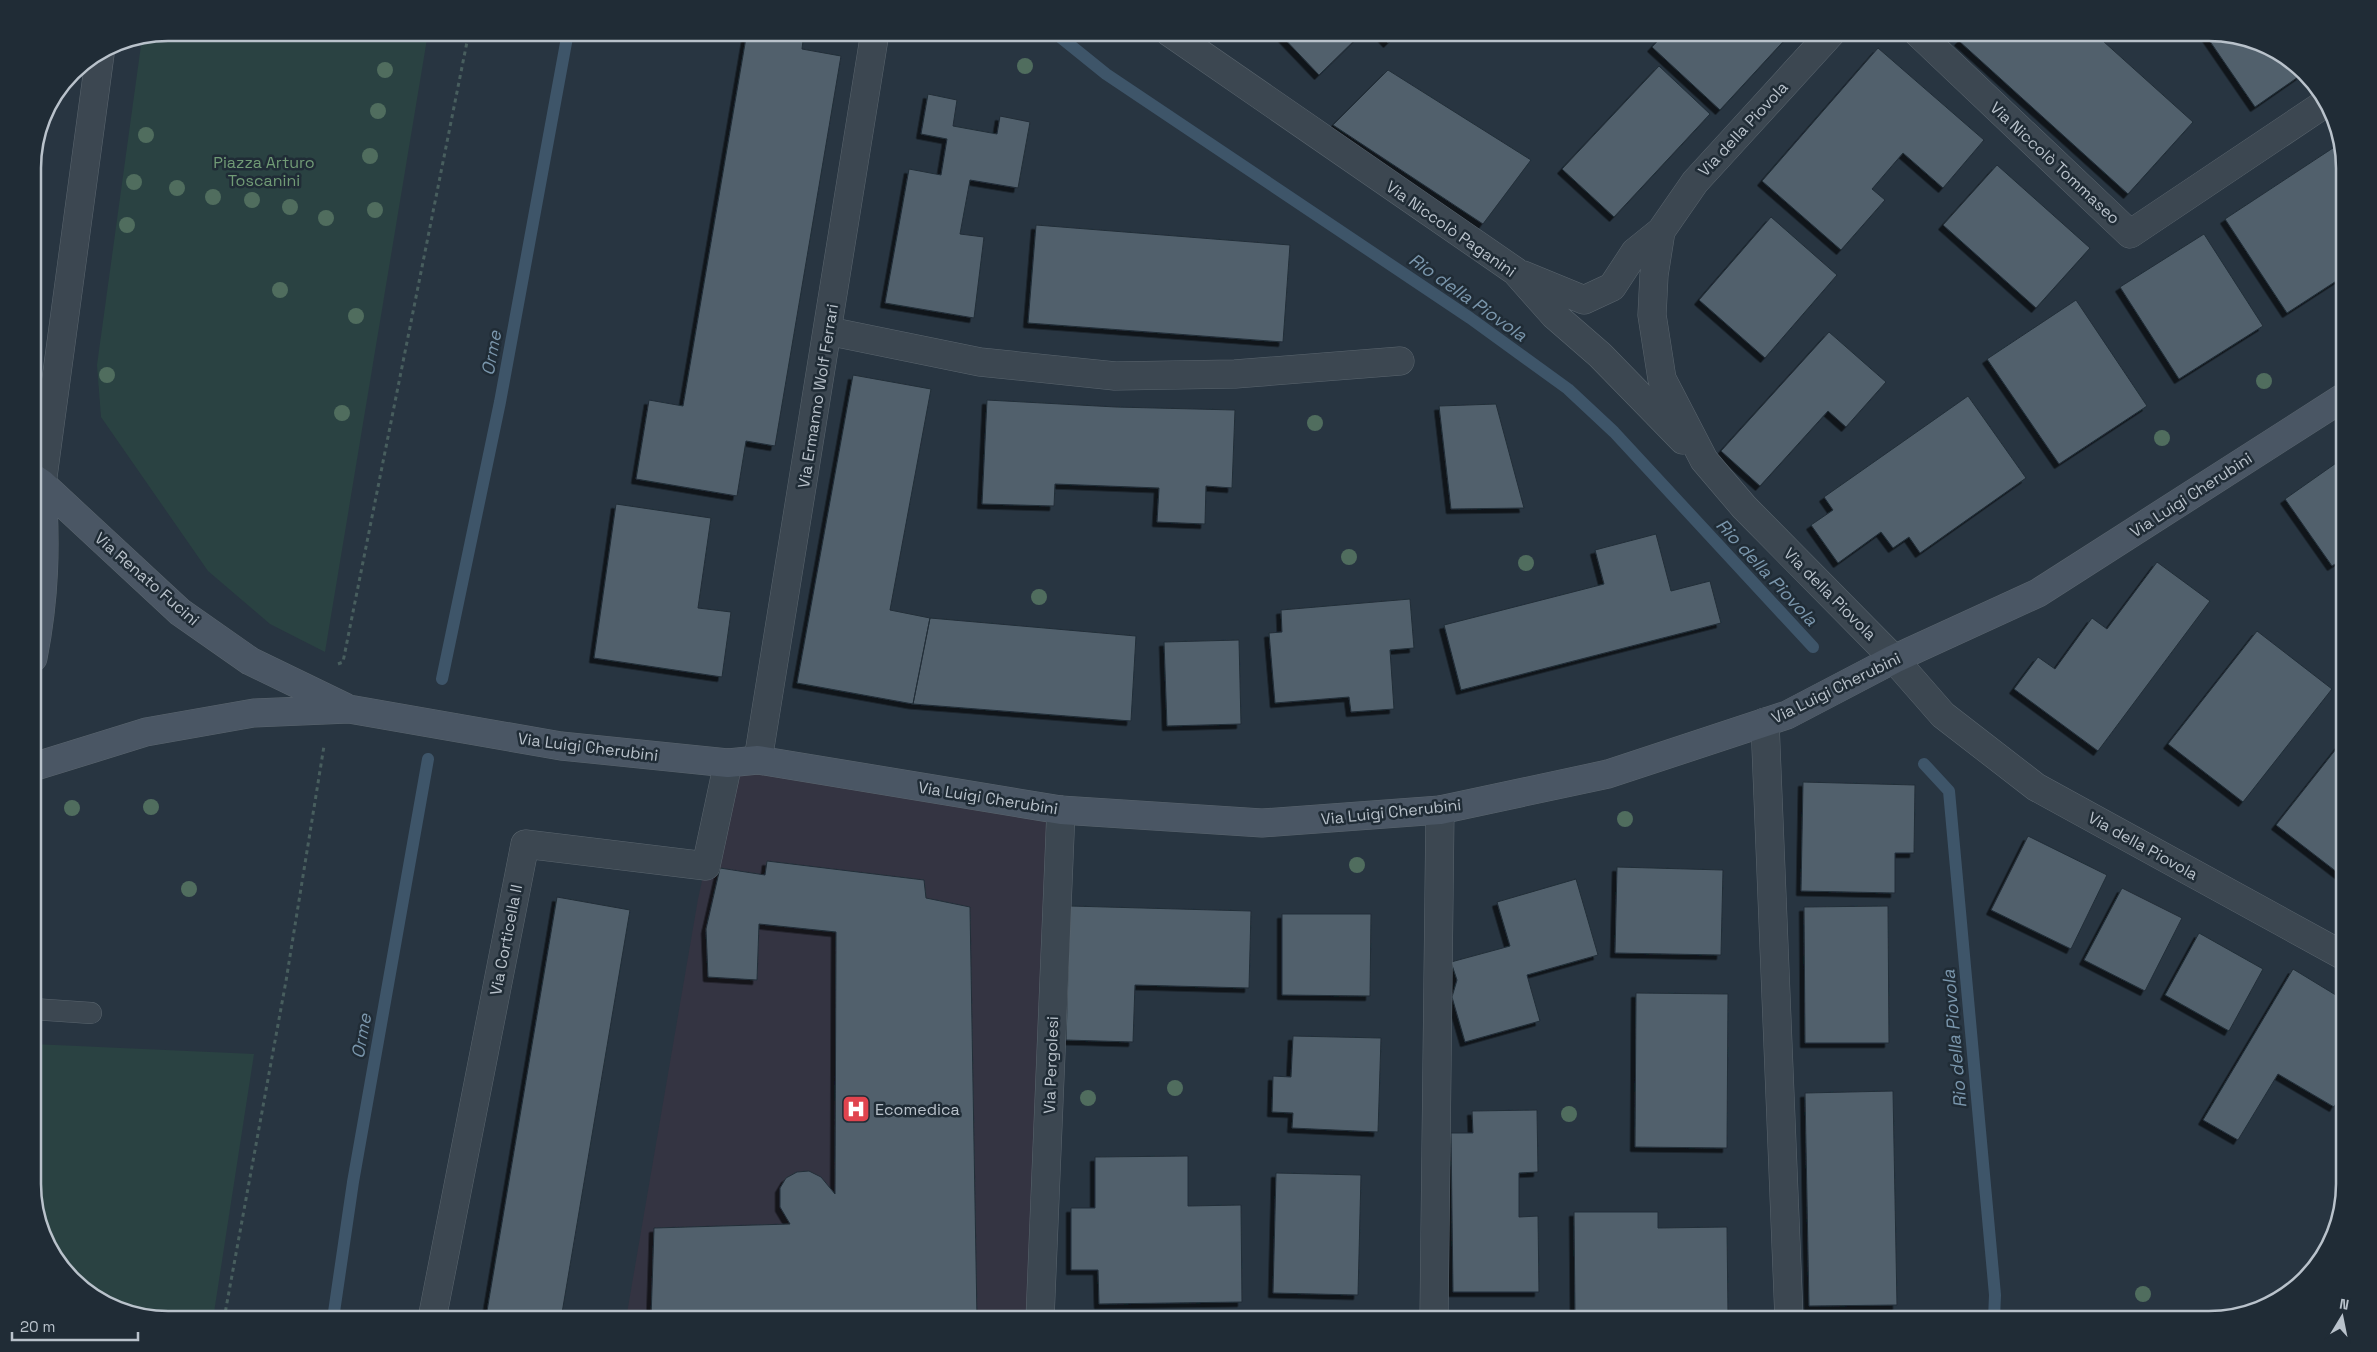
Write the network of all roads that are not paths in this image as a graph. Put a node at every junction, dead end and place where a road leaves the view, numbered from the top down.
1 (1199, 41) edge
2 (1824, 41) edge
3 (1927, 41) edge
4 (873, 42) edge
5 (99, 62) edge
6 (2320, 107) edge
7 (1661, 231) junction
8 (1515, 271) junction
9 (828, 331) junction
10 (1400, 361) dead end
11 (2335, 403) edge
12 (42, 453) edge
13 (1704, 460) junction
14 (42, 485) edge
15 (42, 532) edge
16 (42, 612) edge
17 (1894, 659) junction
18 (349, 709) junction
19 (1765, 722) junction
20 (758, 760) junction
21 (728, 763) junction
22 (42, 764) edge
23 (1062, 810) junction
24 (1440, 810) junction
25 (2336, 951) edge
26 (42, 1010) edge
27 (91, 1013) dead end
28 (434, 1311) edge
29 (1040, 1311) edge
30 (1434, 1311) edge
31 (1789, 1311) edge

1 - 8 street, Via Niccolò Paganini
2 - 7 street, Via della Piovola
3 - 6 street, Via Niccolò Tommaseo
4 - 9 street, Via Ermanno Wolf Ferrari
5 - 12 street
7 - 8 street, Via della Piovola
7 - 13 street, Via della Piovola
8 - 13 street, Via Niccolò Paganini
9 - 10 street
9 - 20 street, Via Ermanno Wolf Ferrari
11 - 17 main road, Via Luigi Cherubini
13 - 17 street, Via della Piovola
14 - 18 main road, Via Renato Fucini
15 - 16 main road
17 - 19 main road, Via Luigi Cherubini
17 - 25 street, Via della Piovola
18 - 21 main road, Via Luigi Cherubini
18 - 22 main road
19 - 24 main road, Via Luigi Cherubini
19 - 31 street
20 - 21 main road, Via Luigi Cherubini
20 - 23 main road, Via Luigi Cherubini
21 - 28 street, Via Corticella II
23 - 24 main road, Via Luigi Cherubini
23 - 29 street, Via Pergolesi
24 - 30 street
26 - 27 lane

